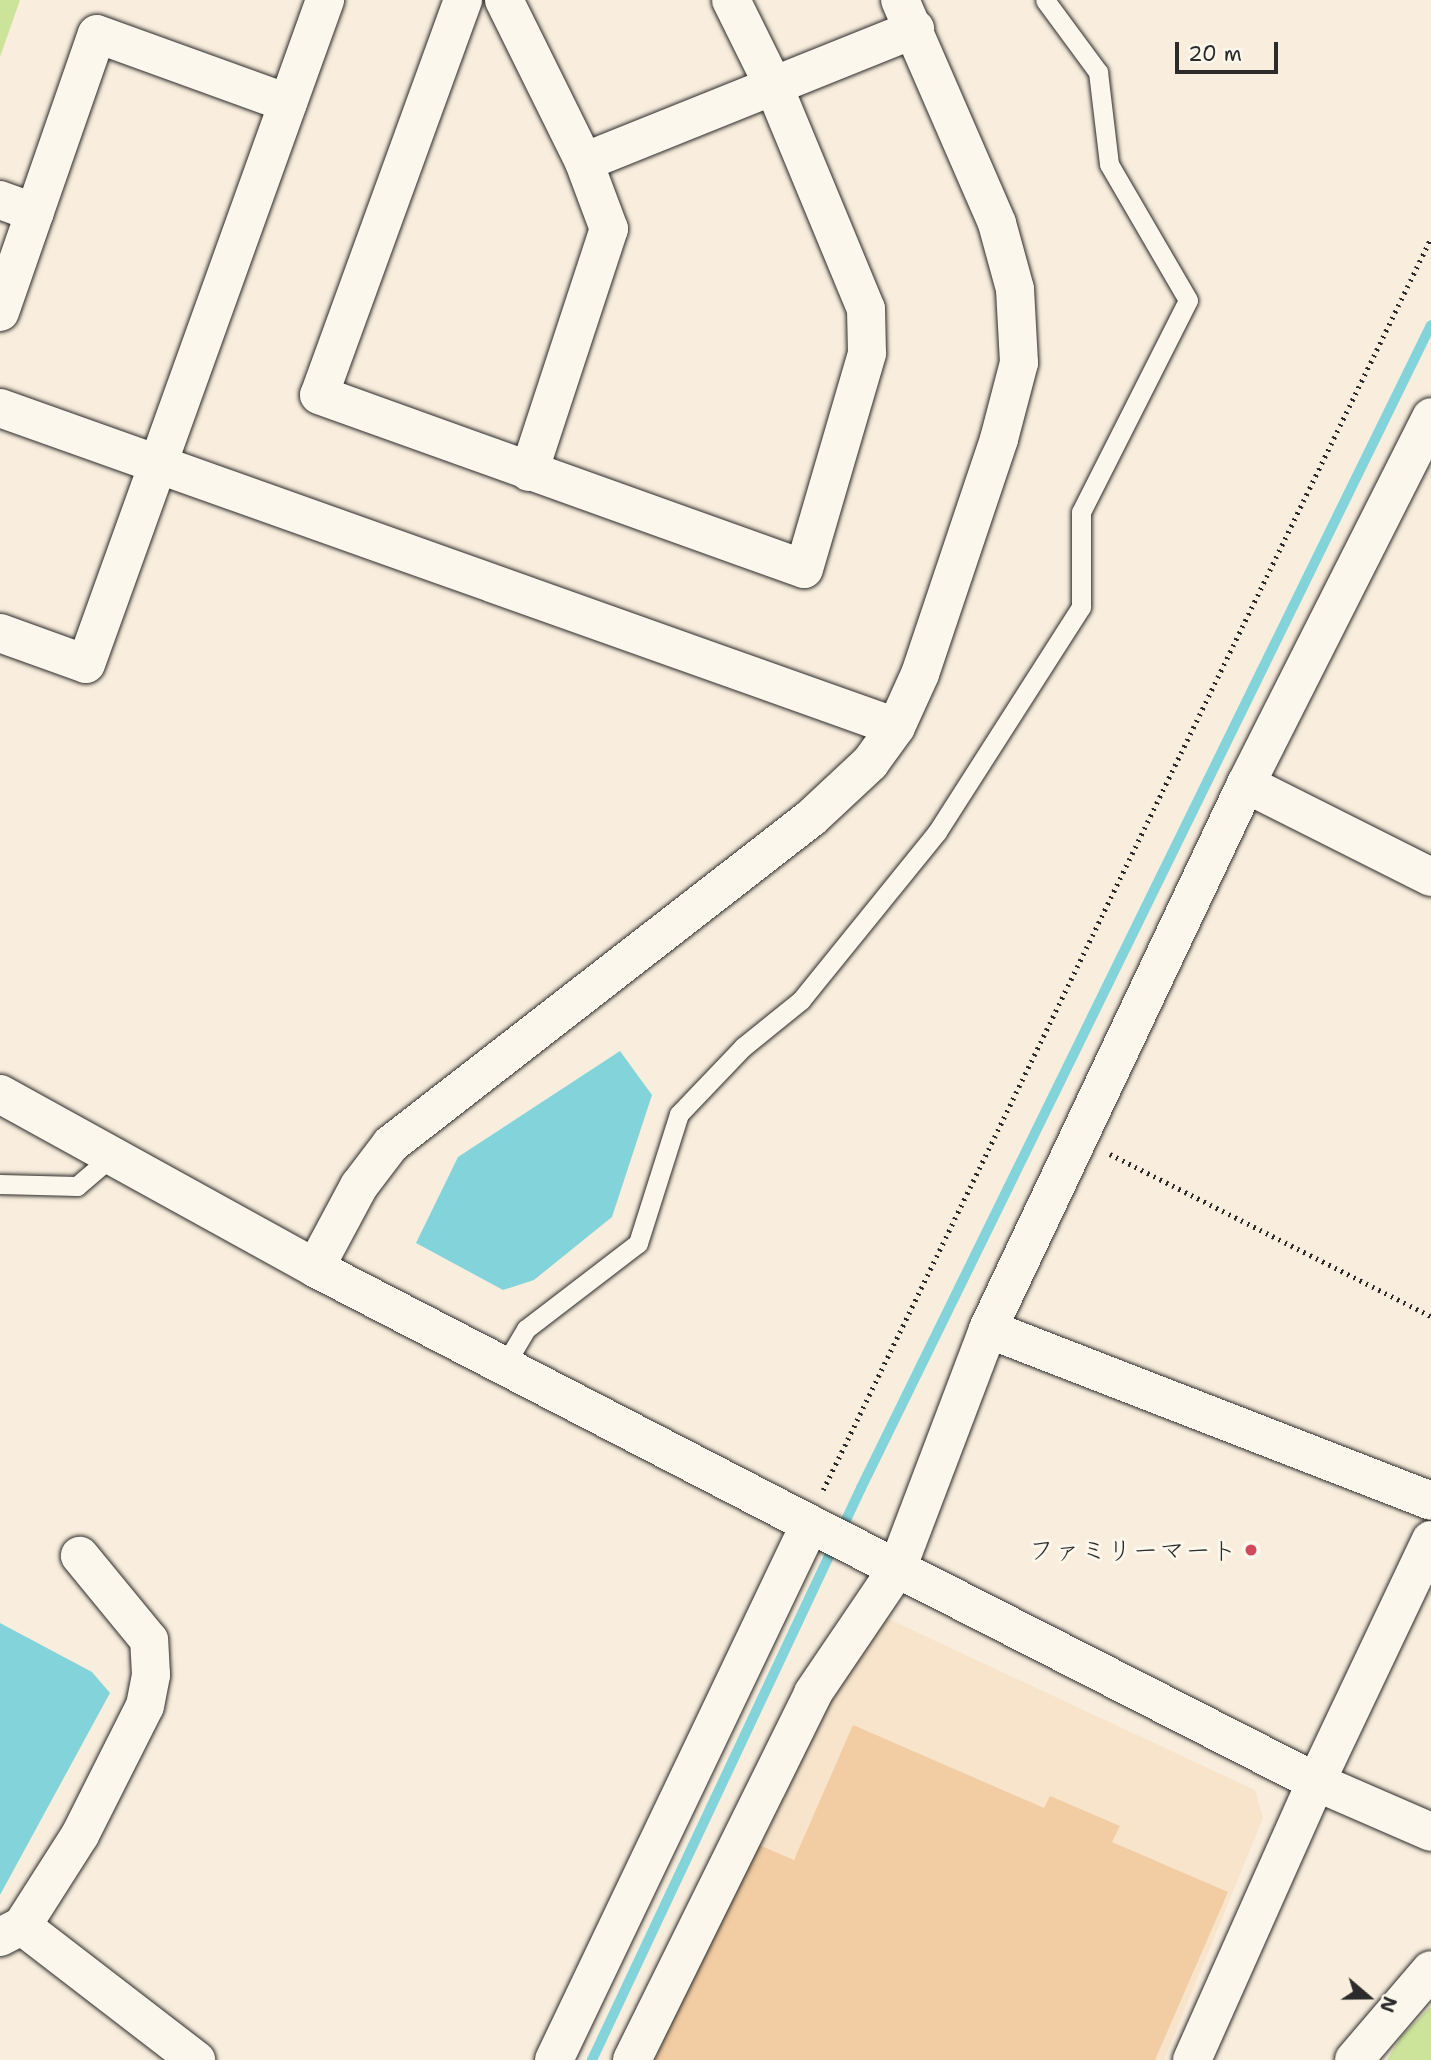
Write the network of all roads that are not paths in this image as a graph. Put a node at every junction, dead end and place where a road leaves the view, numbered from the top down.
1 (325, 0) edge
2 (463, 0) edge
3 (503, 0) edge
4 (730, 0) edge
5 (1045, 0) edge
6 (907, 14) edge
7 (774, 87) junction
8 (288, 103) junction
9 (584, 162) junction
10 (17, 207) edge
11 (0, 312) edge
12 (0, 408) edge
13 (1431, 417) edge
14 (158, 464) junction
15 (529, 472) junction
16 (0, 633) edge
17 (895, 727) junction
18 (1246, 784) junction
19 (1431, 877) edge
20 (0, 1094) edge
21 (111, 1157) junction
22 (0, 1184) edge
23 (315, 1268) junction
24 (988, 1329) junction
25 (504, 1366) junction
26 (1431, 1502) edge
27 (810, 1524) junction
28 (1431, 1540) edge
29 (80, 1556) dead end
30 (889, 1565) junction
31 (1316, 1782) junction
32 (1431, 1832) edge
33 (11, 1932) edge
34 (1431, 1970) edge
35 (197, 2060) edge
36 (554, 2060) edge
37 (632, 2060) edge
38 (1192, 2060) edge
39 (1354, 2060) edge

1 - 8 street
2 - 15 street
3 - 9 street
4 - 7 street
5 - 25 lane
6 - 7 street
6 - 17 street
7 - 9 street
7 - 15 street
8 - 10 street
8 - 14 street
9 - 15 street
10 - 11 street
12 - 14 street
13 - 18 street
14 - 16 street
14 - 17 street
17 - 23 street
18 - 19 street
18 - 24 street
20 - 21 street
21 - 22 lane
21 - 23 street
23 - 25 street
24 - 26 street
24 - 30 street
25 - 27 street
27 - 30 street
27 - 36 street
28 - 31 street
29 - 33 street
30 - 31 street
30 - 37 street
31 - 32 street
31 - 38 street
33 - 35 street
34 - 39 street

